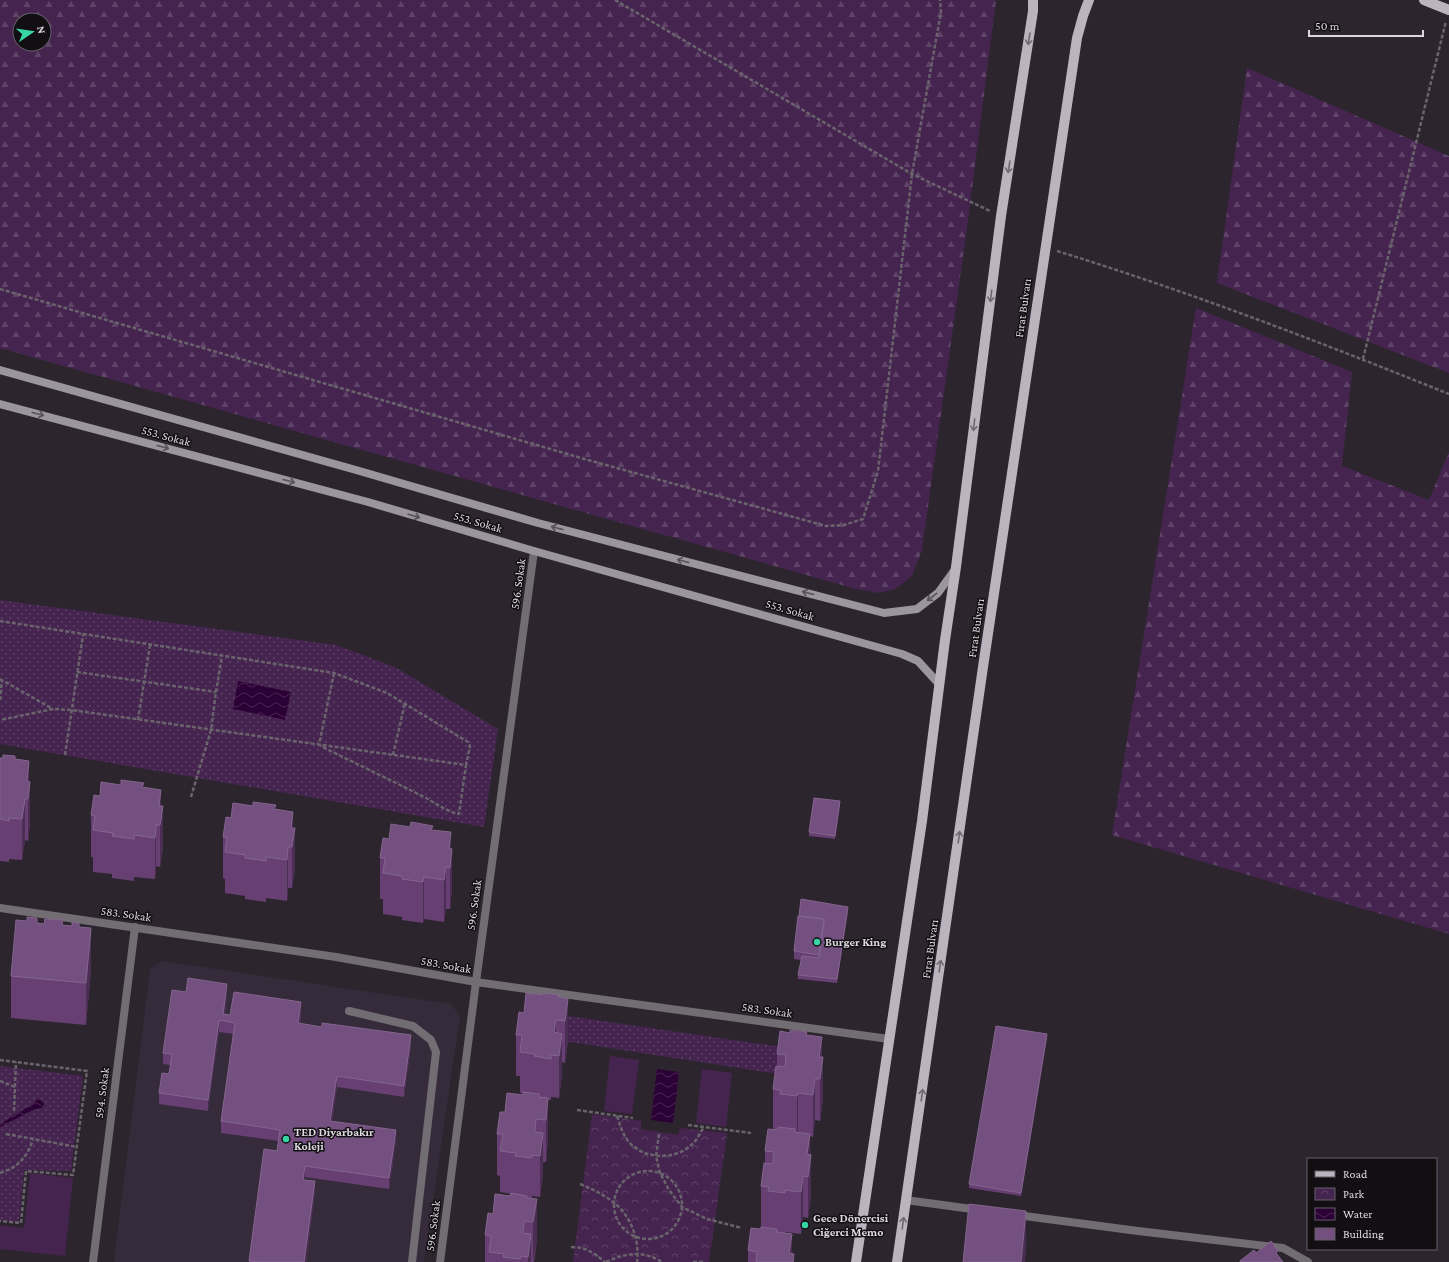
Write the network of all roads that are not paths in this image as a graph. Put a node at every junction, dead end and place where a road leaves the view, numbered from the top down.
1 (1033, 0) edge
2 (1089, 0) edge
3 (1424, 0) edge
4 (1449, 10) edge
5 (0, 370) edge
6 (0, 404) edge
7 (534, 551) junction
8 (956, 567) junction
9 (939, 684) junction
10 (0, 908) edge
11 (135, 927) junction
12 (476, 982) junction
13 (349, 1011) dead end
14 (889, 1040) junction
15 (906, 1200) junction
16 (984, 1210) edge
17 (1007, 1214) edge
18 (93, 1262) edge
19 (412, 1262) edge
20 (440, 1262) edge
21 (856, 1262) edge
22 (897, 1262) edge
23 (1308, 1262) edge

1 -> 8 main road
15 -> 2 main road, Fırat Bulvarı
3 - 4 main road
8 -> 5 main road
6 -> 7 main road, 553. Sokak
7 - 9 main road, 553. Sokak
7 - 12 street, 596. Sokak
8 - 9 main road
9 - 14 main road
10 - 11 street, 583. Sokak
11 - 12 street, 583. Sokak
11 - 18 street, 594. Sokak
12 - 14 street, 583. Sokak
12 - 20 street, 596. Sokak
13 - 19 street
14 - 21 main road
15 - 16 street
22 -> 15 main road, Fırat Bulvarı
17 - 23 street

